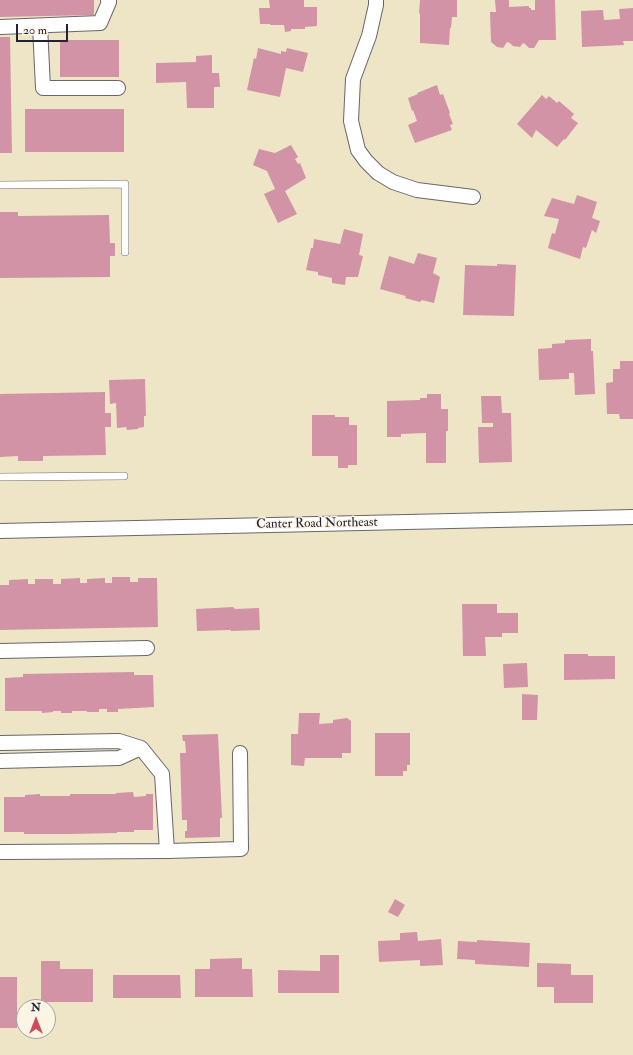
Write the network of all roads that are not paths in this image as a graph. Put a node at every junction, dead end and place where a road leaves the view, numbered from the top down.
1 (108, 0) edge
2 (376, 0) edge
3 (40, 26) junction
4 (0, 27) edge
5 (118, 88) dead end
6 (0, 185) edge
7 (473, 197) dead end
8 (126, 252) dead end
9 (124, 476) dead end
10 (0, 478) edge
11 (633, 517) edge
12 (0, 531) edge
13 (147, 648) dead end
14 (0, 651) edge
15 (0, 743) edge
16 (141, 748) junction
17 (240, 754) dead end
18 (0, 761) edge
19 (167, 851) junction
20 (0, 852) edge

1 - 3 street
2 - 7 street
3 - 4 street
3 - 5 street
6 - 8 lane
9 - 10 lane
11 - 12 street, Canter Road Northeast
13 - 14 street
15 - 16 street
16 - 18 street
16 - 19 street
17 - 19 street
19 - 20 street

